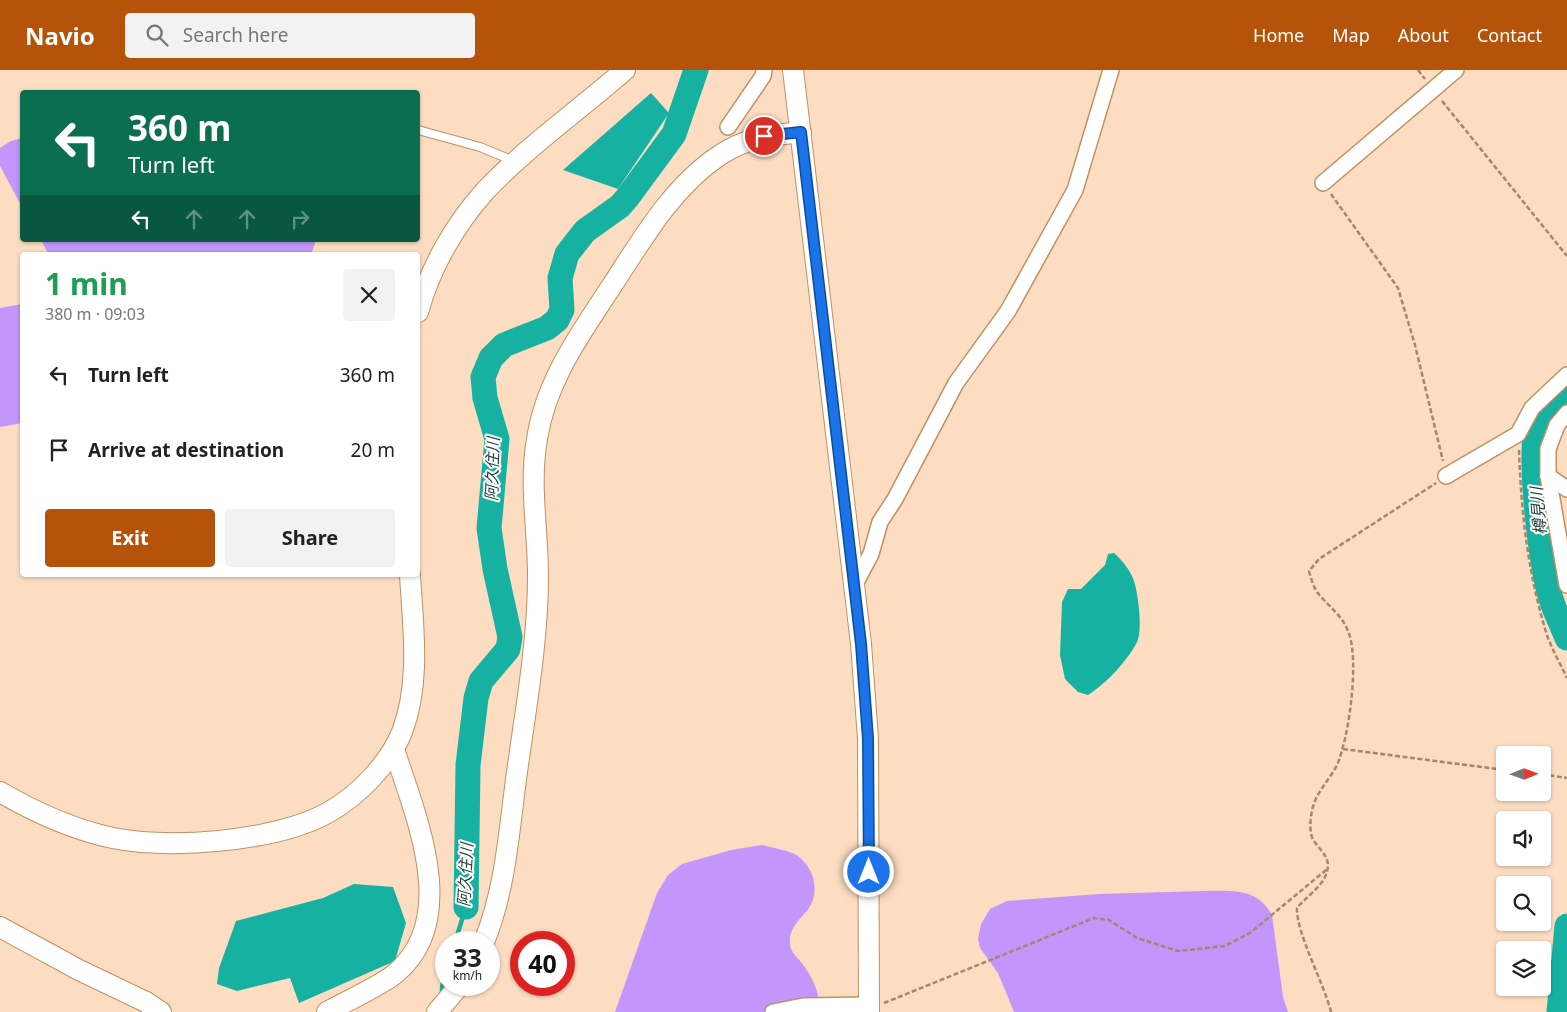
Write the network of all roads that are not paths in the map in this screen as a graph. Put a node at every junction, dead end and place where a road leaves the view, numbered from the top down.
1 (625, 70) edge
2 (764, 70) edge
3 (793, 70) edge
4 (1111, 70) edge
5 (1456, 70) edge
6 (728, 127) dead end
7 (420, 131) edge
8 (801, 132) junction
9 (516, 162) junction
10 (1323, 183) road end
11 (420, 307) edge
12 (1567, 375) edge
13 (1567, 414) edge
14 (1446, 476) road end
15 (1548, 476) junction
16 (1567, 489) edge
17 (410, 577) edge
18 (1567, 585) edge
19 (854, 586) junction
20 (394, 748) junction
21 (0, 792) edge
22 (0, 927) edge
23 (488, 931) edge
24 (451, 996) edge
25 (869, 1008) edge
26 (161, 1012) edge
27 (327, 1012) edge
28 (437, 1012) edge
29 (773, 1012) edge

1 - 9 street
2 - 6 street
3 - 8 street
4 - 19 street
5 - 10 street
7 - 9 lane
8 - 19 street
8 - 23 street
9 - 11 street
12 - 14 street
13 - 15 street
15 - 16 street
15 - 18 street
17 - 20 street
19 - 25 street
20 - 21 street
20 - 27 street
22 - 26 street
24 - 28 street
25 - 29 street

